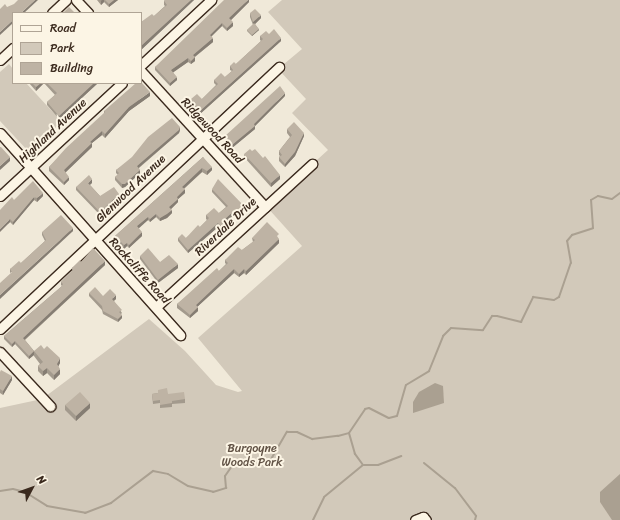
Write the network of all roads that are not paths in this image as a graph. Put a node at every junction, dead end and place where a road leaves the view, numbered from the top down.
1 (66, 0) edge
2 (76, 0) edge
3 (211, 0) edge
4 (53, 12) edge
5 (87, 12) edge
6 (12, 49) edge
7 (0, 60) edge
8 (142, 64) edge
9 (279, 67) dead end
10 (142, 72) edge
11 (121, 84) edge
12 (0, 133) edge
13 (203, 138) junction
14 (312, 164) dead end
15 (31, 168) junction
16 (0, 196) edge
17 (265, 207) junction
18 (95, 240) junction
19 (156, 308) junction
20 (0, 329) edge
21 (180, 335) dead end
22 (0, 352) edge
23 (50, 406) dead end
24 (415, 520) edge
25 (426, 520) edge

1 - 4 street
2 - 5 street
3 - 8 street
6 - 7 street
9 - 13 street, Glenwood Avenue
10 - 13 street, Ridgewood Road
11 - 15 street, Highland Avenue
12 - 15 street, Rockcliffe Road
13 - 17 street, Ridgewood Road
13 - 18 street, Glenwood Avenue
14 - 17 street, Riverdale Drive
15 - 16 street, Highland Avenue
15 - 18 street, Rockcliffe Road
17 - 19 street, Riverdale Drive
18 - 19 street, Rockcliffe Road
18 - 20 street, Glenwood Avenue
19 - 21 street, Rockcliffe Road
22 - 23 street
24 - 25 street

